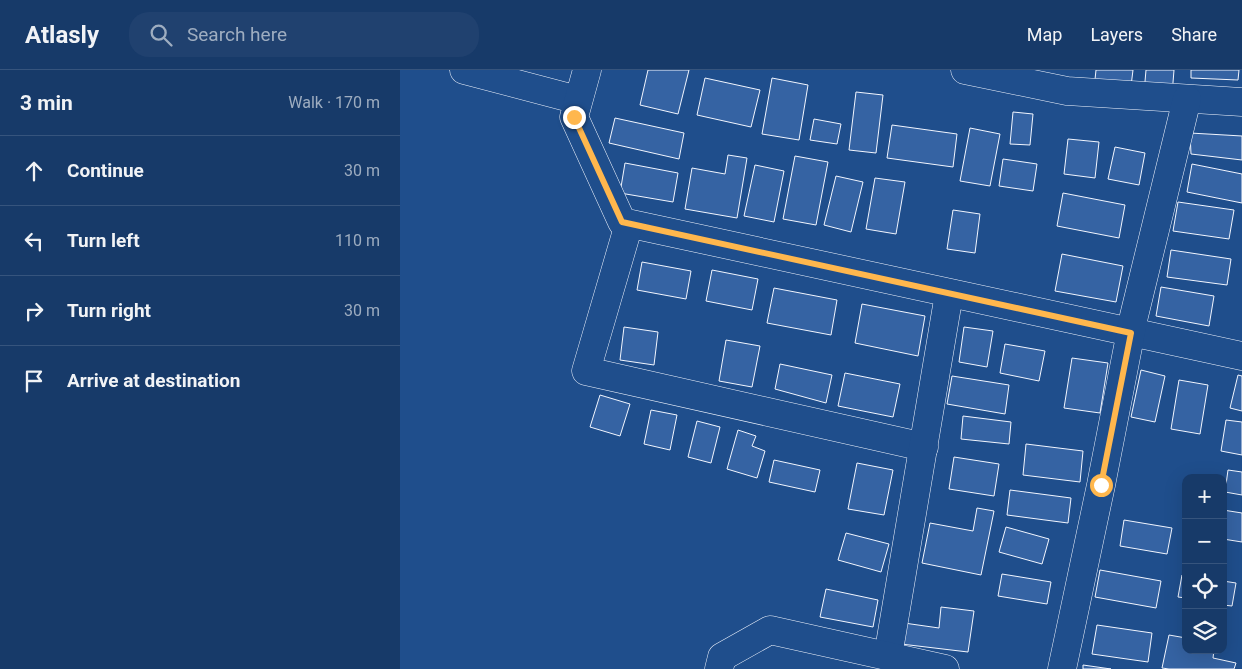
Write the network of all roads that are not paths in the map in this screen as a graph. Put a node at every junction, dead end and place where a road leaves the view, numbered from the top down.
1 (464, 70) edge
2 (587, 70) edge
3 (965, 70) edge
4 (1187, 99) junction
5 (578, 100) junction
6 (1242, 102) edge
7 (629, 224) junction
8 (949, 294) junction
9 (1131, 333) junction
10 (1242, 356) edge
11 (924, 447) junction
12 (888, 656) junction
13 (719, 669) edge
14 (945, 669) edge
15 (1062, 669) edge

1 - 5 street
2 - 5 street
3 - 4 street
4 - 6 street
4 - 9 street
5 - 7 street
7 - 8 street
7 - 11 street
8 - 9 street
8 - 11 street
9 - 10 street
9 - 15 street
11 - 12 street
12 - 13 street
12 - 14 street

